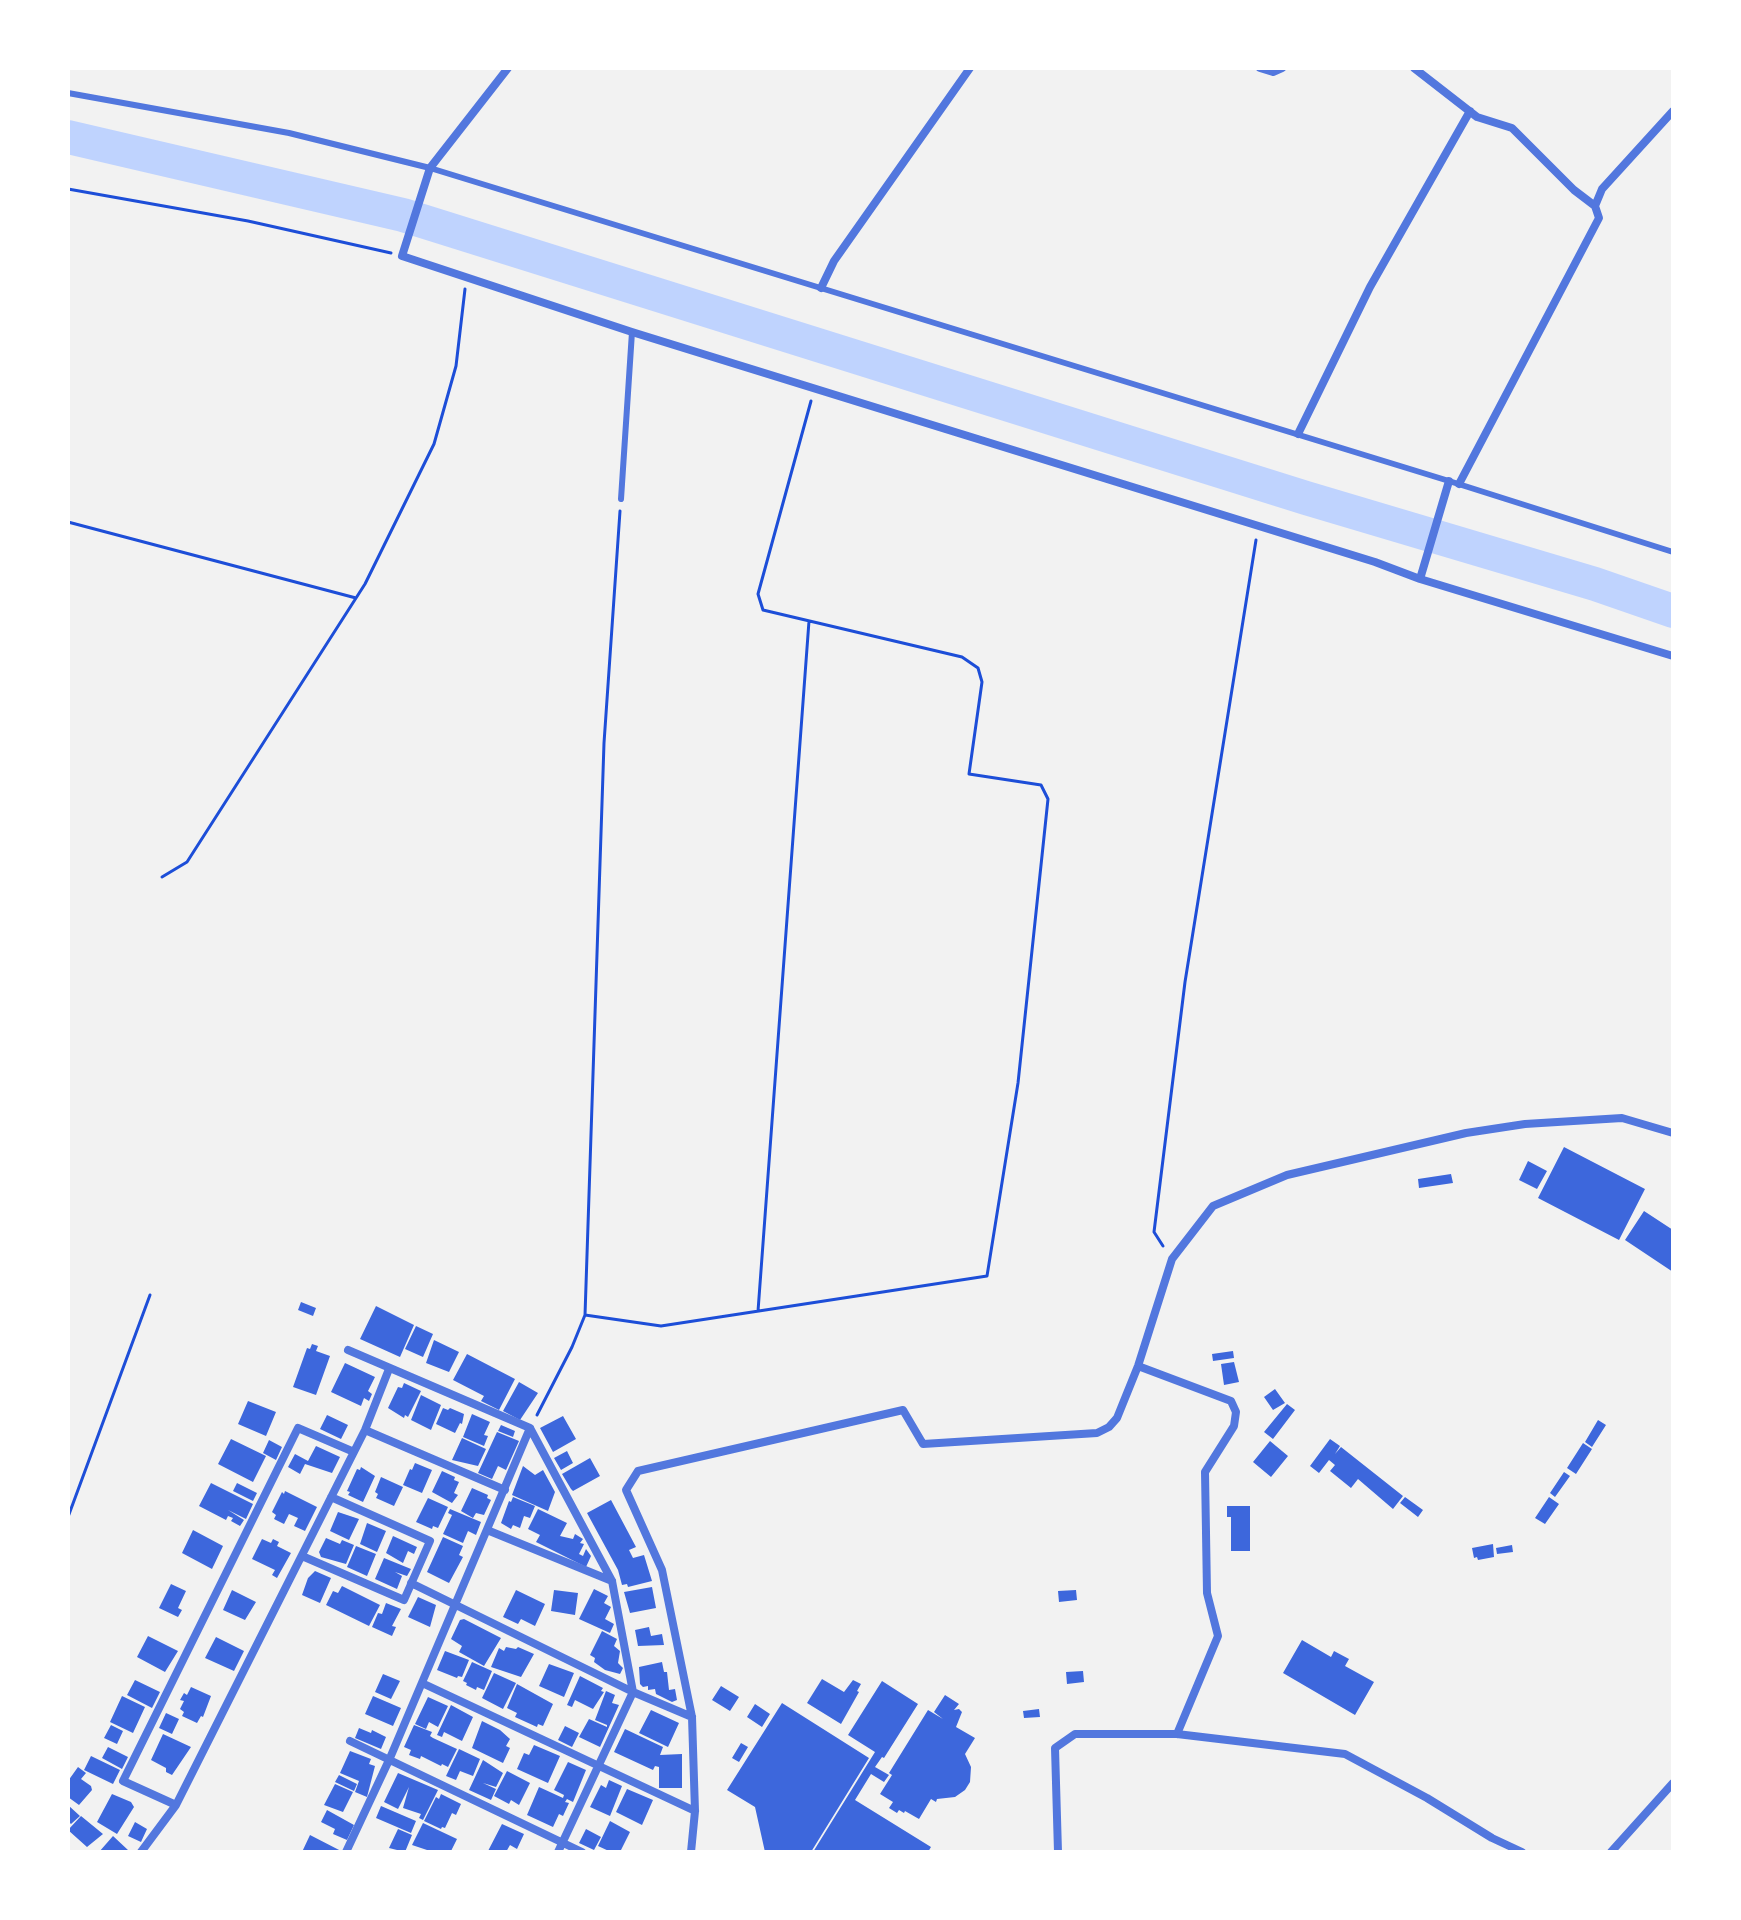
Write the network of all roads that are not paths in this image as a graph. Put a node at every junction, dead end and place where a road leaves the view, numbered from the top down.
1 (508, 68) edge
2 (970, 68) edge
3 (1260, 68) edge
4 (1282, 68) edge
5 (1414, 68) edge
6 (68, 93) edge
7 (1470, 111) junction
8 (1673, 111) edge
9 (430, 168) junction
10 (1595, 206) junction
11 (821, 288) junction
12 (632, 332) junction
13 (1298, 434) junction
14 (1449, 481) junction
15 (1459, 484) junction
16 (621, 499) road end
17 (1673, 552) edge
18 (1420, 579) junction
19 (1673, 656) edge
20 (1673, 1133) edge
21 (348, 1350) dead end
22 (1138, 1366) junction
23 (389, 1369) junction
24 (530, 1428) junction
25 (365, 1430) junction
26 (354, 1452) junction
27 (505, 1490) junction
28 (331, 1497) junction
29 (487, 1530) junction
30 (302, 1556) junction
31 (612, 1581) junction
32 (411, 1583) junction
33 (456, 1604) junction
34 (422, 1683) junction
35 (633, 1692) junction
36 (692, 1717) junction
37 (1177, 1734) junction
38 (350, 1741) dead end
39 (390, 1758) junction
40 (598, 1767) junction
41 (1673, 1783) edge
42 (176, 1805) junction
43 (695, 1811) junction
44 (563, 1842) junction
45 (141, 1852) edge
46 (346, 1852) edge
47 (558, 1852) edge
48 (582, 1852) edge
49 (691, 1852) edge
50 (1058, 1852) edge
51 (1522, 1852) edge
52 (1611, 1852) edge

1 - 9 street
2 - 11 street
3 - 4 street
5 - 7 street
6 - 9 lane
7 - 10 street
7 - 13 street
8 - 10 street
9 - 11 lane
9 - 12 street
10 - 15 street
11 - 13 lane
12 - 16 lane
12 - 18 street
13 - 14 lane
14 - 15 lane
14 - 18 street
15 - 17 lane
18 - 19 street
20 - 22 street
21 - 23 street
22 - 36 street
22 - 37 street
23 - 24 street
23 - 25 street
24 - 27 street
24 - 31 street
25 - 26 street
25 - 27 street
26 - 28 street
26 - 42 street
27 - 29 street
28 - 30 street
28 - 32 street
29 - 31 street
29 - 33 street
30 - 32 street
30 - 42 street
31 - 35 street
32 - 33 street
33 - 34 street
33 - 35 street
34 - 39 street
34 - 40 street
35 - 36 street
35 - 40 street
36 - 43 street
37 - 50 street
37 - 51 street
38 - 39 street
39 - 44 street
39 - 46 street
40 - 43 street
40 - 44 street
41 - 52 street
42 - 45 street
43 - 49 street
44 - 47 street
44 - 48 street

